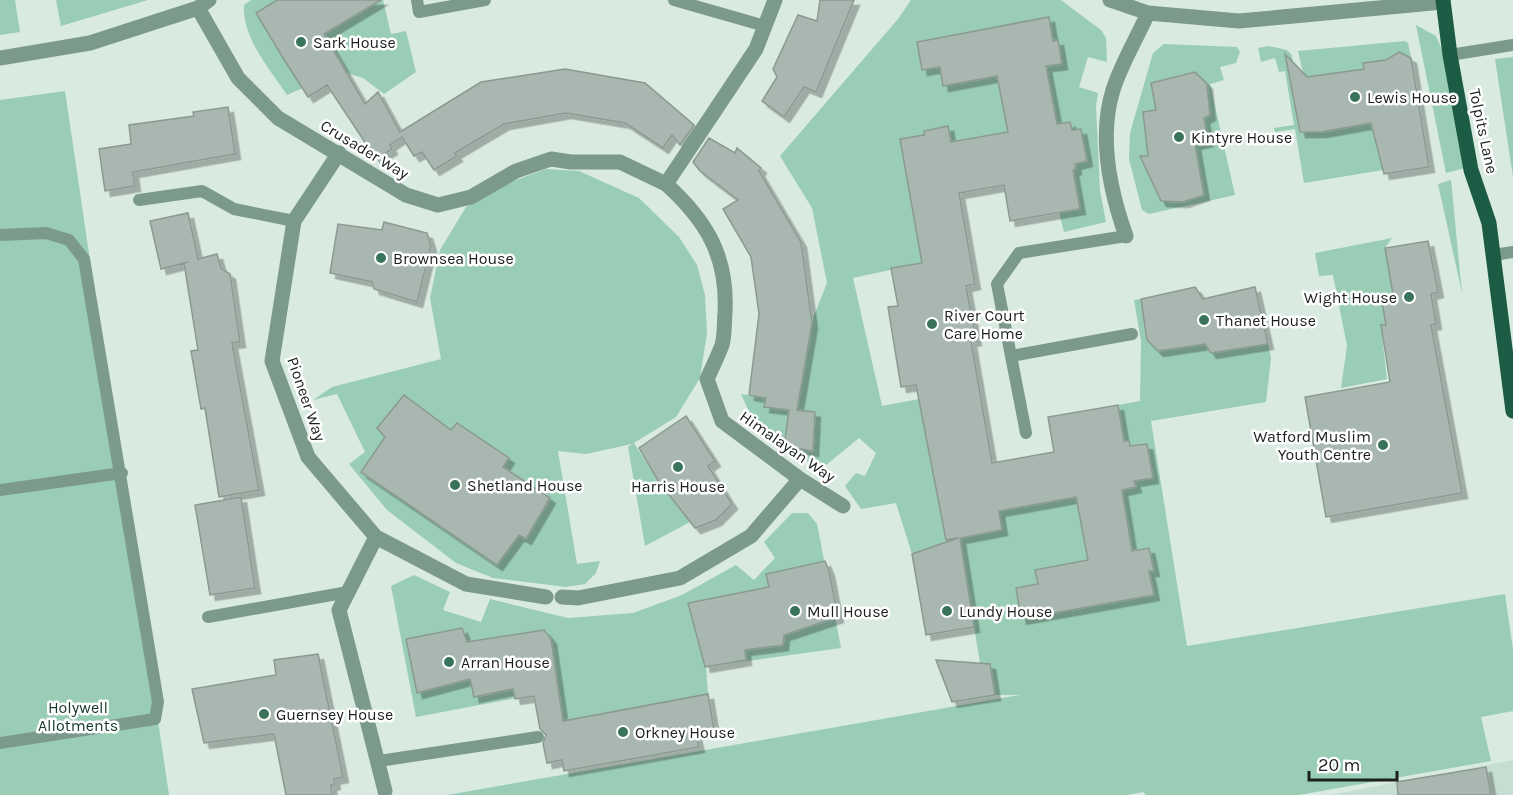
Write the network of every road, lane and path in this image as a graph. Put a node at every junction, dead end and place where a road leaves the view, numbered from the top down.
1 (417, 0) edge
2 (485, 0) edge
3 (674, 0) edge
4 (775, 0) edge
5 (1110, 0) edge
6 (1443, 1) edge
7 (203, 4) edge
8 (1148, 13) junction
9 (765, 26) junction
10 (1513, 45) edge
11 (1450, 55) junction
12 (0, 58) edge
13 (339, 153) junction
14 (666, 184) junction
15 (139, 200) dead end
16 (294, 221) junction
17 (0, 235) edge
18 (1126, 236) joint
19 (1513, 252) edge
20 (1494, 255) junction
21 (1132, 334) dead end
22 (1011, 356) junction
23 (1513, 411) edge
24 (1026, 433) dead end
25 (122, 473) junction
26 (800, 480) junction
27 (0, 490) edge
28 (843, 506) dead end
29 (376, 537) junction
30 (348, 592) junction
31 (546, 597) dead end
32 (562, 597) dead end
33 (208, 617) dead end
34 (538, 737) dead end
35 (0, 743) edge
36 (379, 760) junction
37 (385, 790) dead end

1 - 2 lane
3 - 9 lane
4 - 9 street
5 - 8 street
6 - 8 street
6 - 11 main road, Tolpits Lane
7 - 12 street
7 - 13 street, Crusader Way
8 - 18 street
9 - 14 street
10 - 11 lane
11 - 20 main road, Tolpits Lane
13 - 14 street, Crusader Way
13 - 16 street, Pioneer Way
14 - 26 street, Himalayan Way
15 - 16 lane
16 - 29 street, Pioneer Way
17 - 25 lane
18 - 22 lane
19 - 20 lane
20 - 23 main road, Tolpits Lane
21 - 22 lane
22 - 24 lane
25 - 27 lane
25 - 35 lane
26 - 28 street, Himalayan Way
26 - 32 street
29 - 30 street
29 - 31 street, Pioneer Way
30 - 33 lane
30 - 36 street
34 - 36 lane
36 - 37 street

